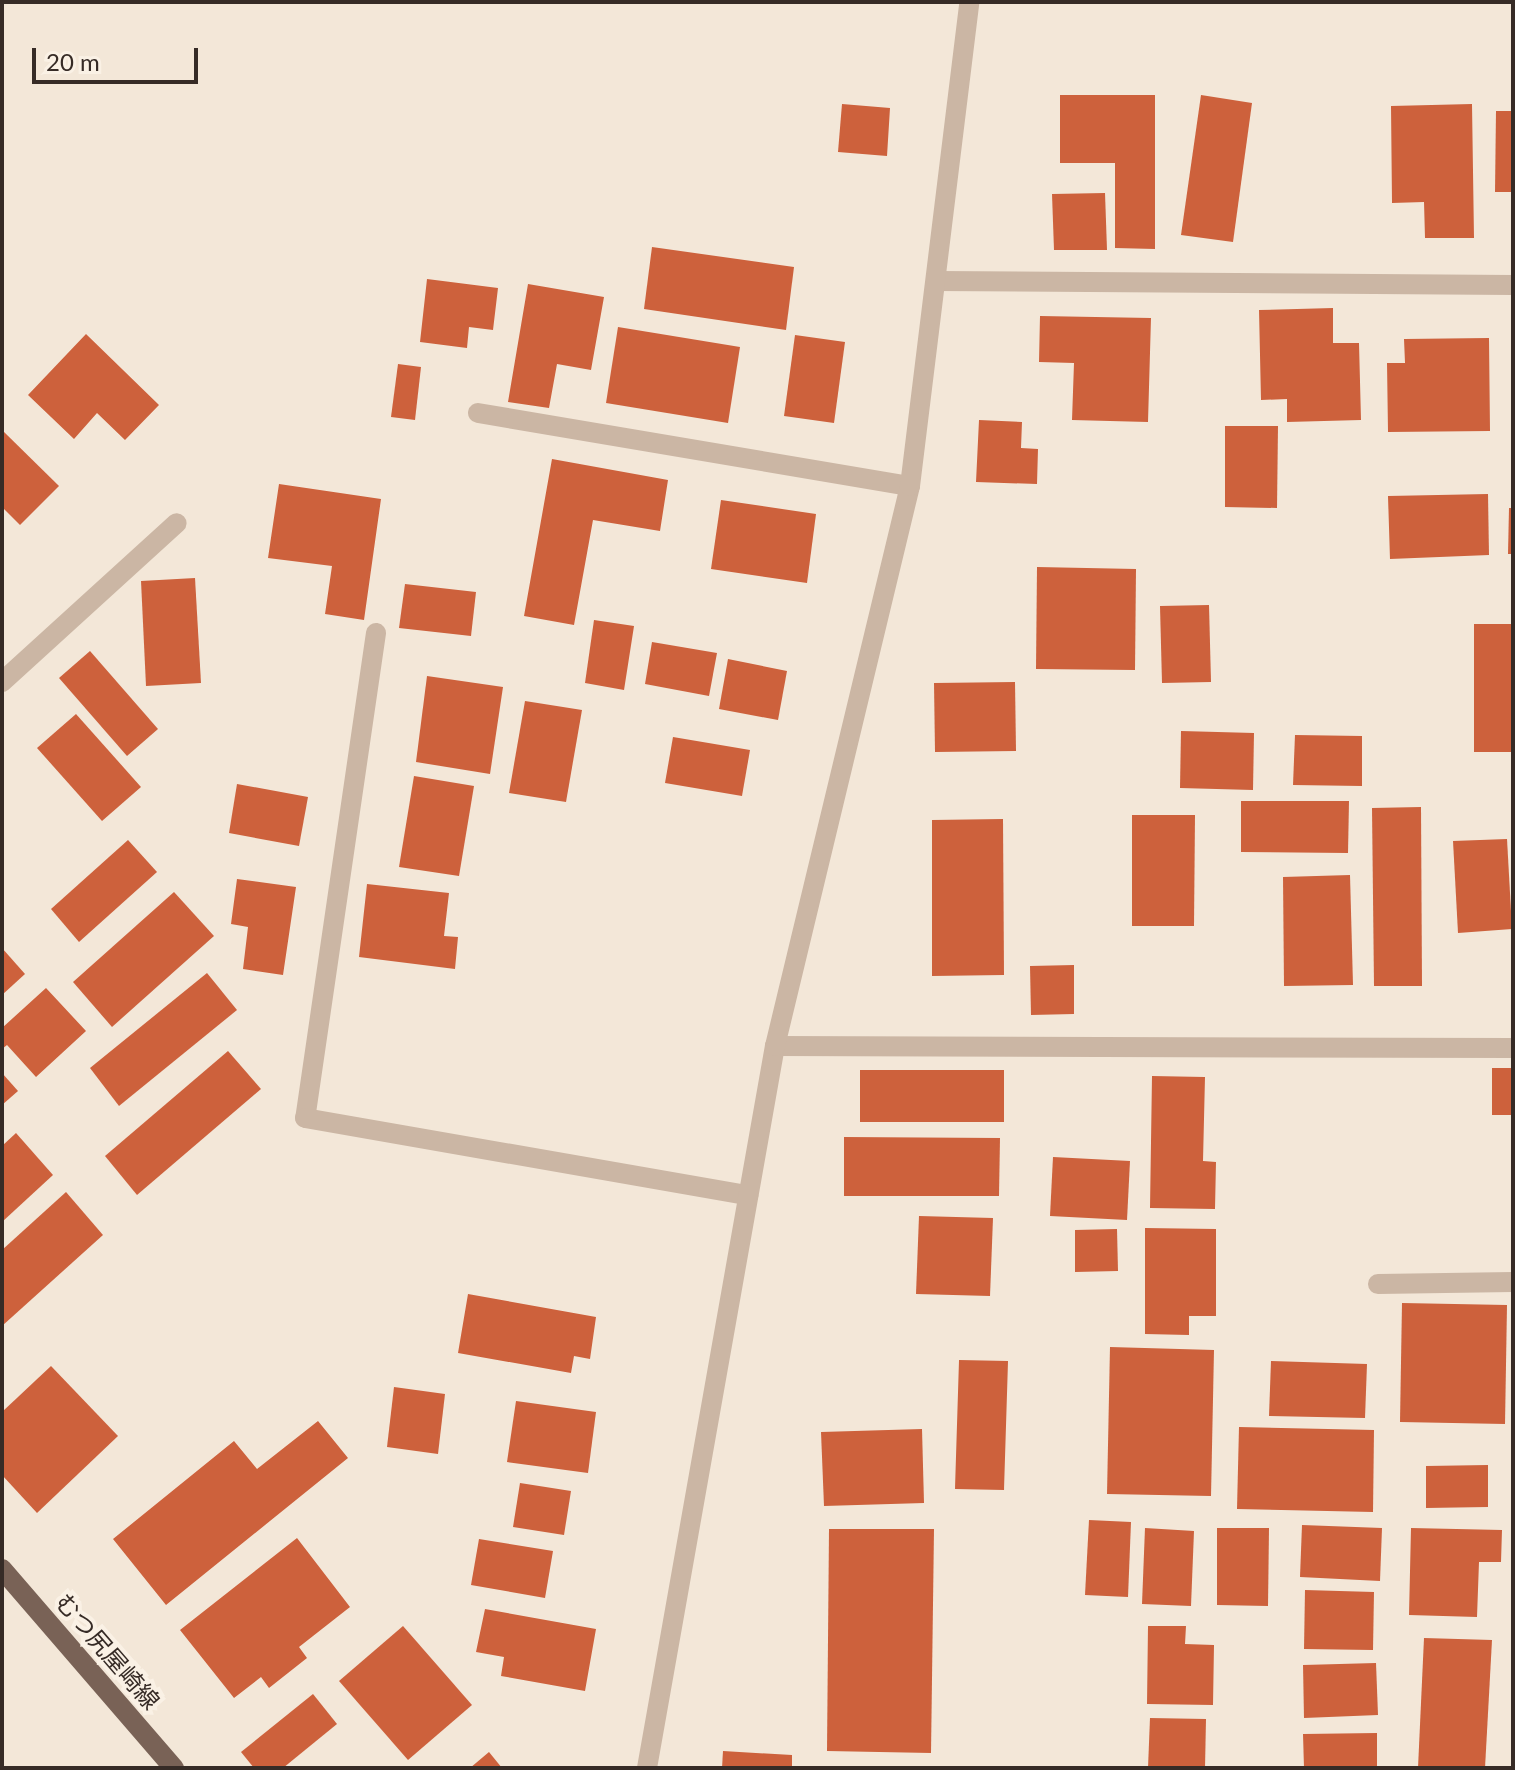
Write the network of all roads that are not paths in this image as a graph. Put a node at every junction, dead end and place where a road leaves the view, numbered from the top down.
1 (969, 2) edge
2 (937, 281) junction
3 (1513, 285) edge
4 (478, 413) dead end
5 (910, 486) junction
6 (177, 523) dead end
7 (376, 633) dead end
8 (2, 682) edge
9 (775, 1046) junction
10 (1513, 1048) edge
11 (748, 1195) junction
12 (1513, 1282) edge
13 (1378, 1284) dead end
14 (2, 1569) edge
15 (174, 1768) edge
16 (647, 1768) edge

1 - 2 street
2 - 3 street
2 - 5 street
4 - 5 street
5 - 9 street
6 - 8 street
7 - 11 street
9 - 10 street
9 - 11 street
11 - 16 street
12 - 13 street
14 - 15 main road, むつ尻屋崎線

